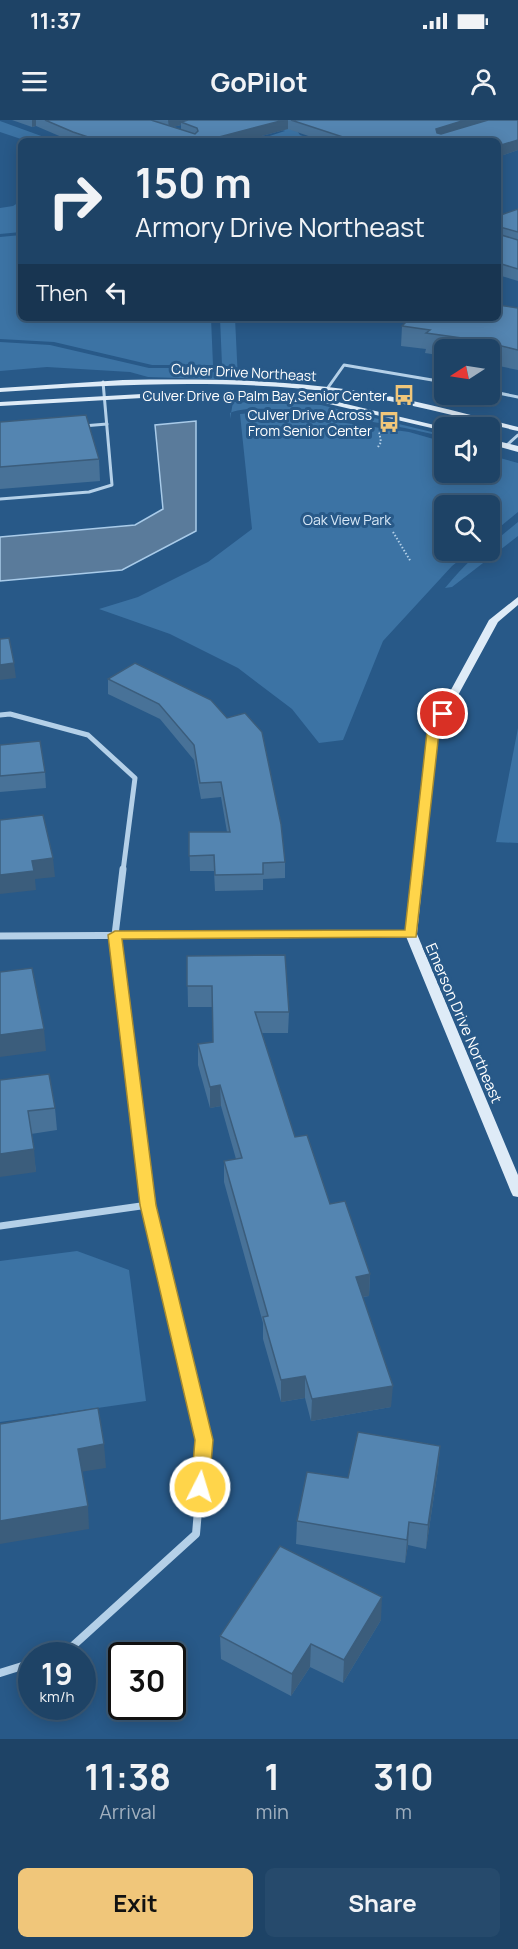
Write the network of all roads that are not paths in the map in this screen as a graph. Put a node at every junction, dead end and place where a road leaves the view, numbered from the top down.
1 (434, 380) edge
2 (103, 382) junction
3 (327, 389) junction
4 (0, 390) edge
5 (500, 393) edge
6 (105, 396) junction
7 (518, 397) edge
8 (325, 401) junction
9 (0, 404) edge
10 (107, 424) junction
11 (72, 426) edge
12 (434, 427) edge
13 (518, 429) edge
14 (518, 435) edge
15 (500, 443) edge
16 (507, 445) junction
17 (518, 449) edge
18 (0, 500) edge
19 (518, 600) edge
20 (0, 715) edge
21 (411, 934) junction
22 (115, 935) junction
23 (0, 936) edge
24 (518, 1192) edge
25 (148, 1205) junction
26 (0, 1227) edge
27 (77, 1642) edge
28 (18, 1668) edge
29 (0, 1673) edge

1 - 3 lane
2 - 3 street, Culver Drive Northeast
2 - 4 street, Culver Drive Northeast
2 - 6 lane
3 - 8 lane
3 - 13 street, Culver Drive Northeast
5 - 7 lane
6 - 8 street, Culver Drive Northeast
6 - 9 street, Culver Drive Northeast
6 - 10 lane
8 - 12 street, Culver Drive Northeast
10 - 11 lane
10 - 18 lane
14 - 16 lane
15 - 16 street
16 - 17 street
19 - 21 street, Emerson Drive Northeast
20 - 22 street
21 - 22 street
21 - 24 street, Emerson Drive Northeast
22 - 23 street
22 - 25 street
25 - 26 street
25 - 27 street
28 - 29 street

